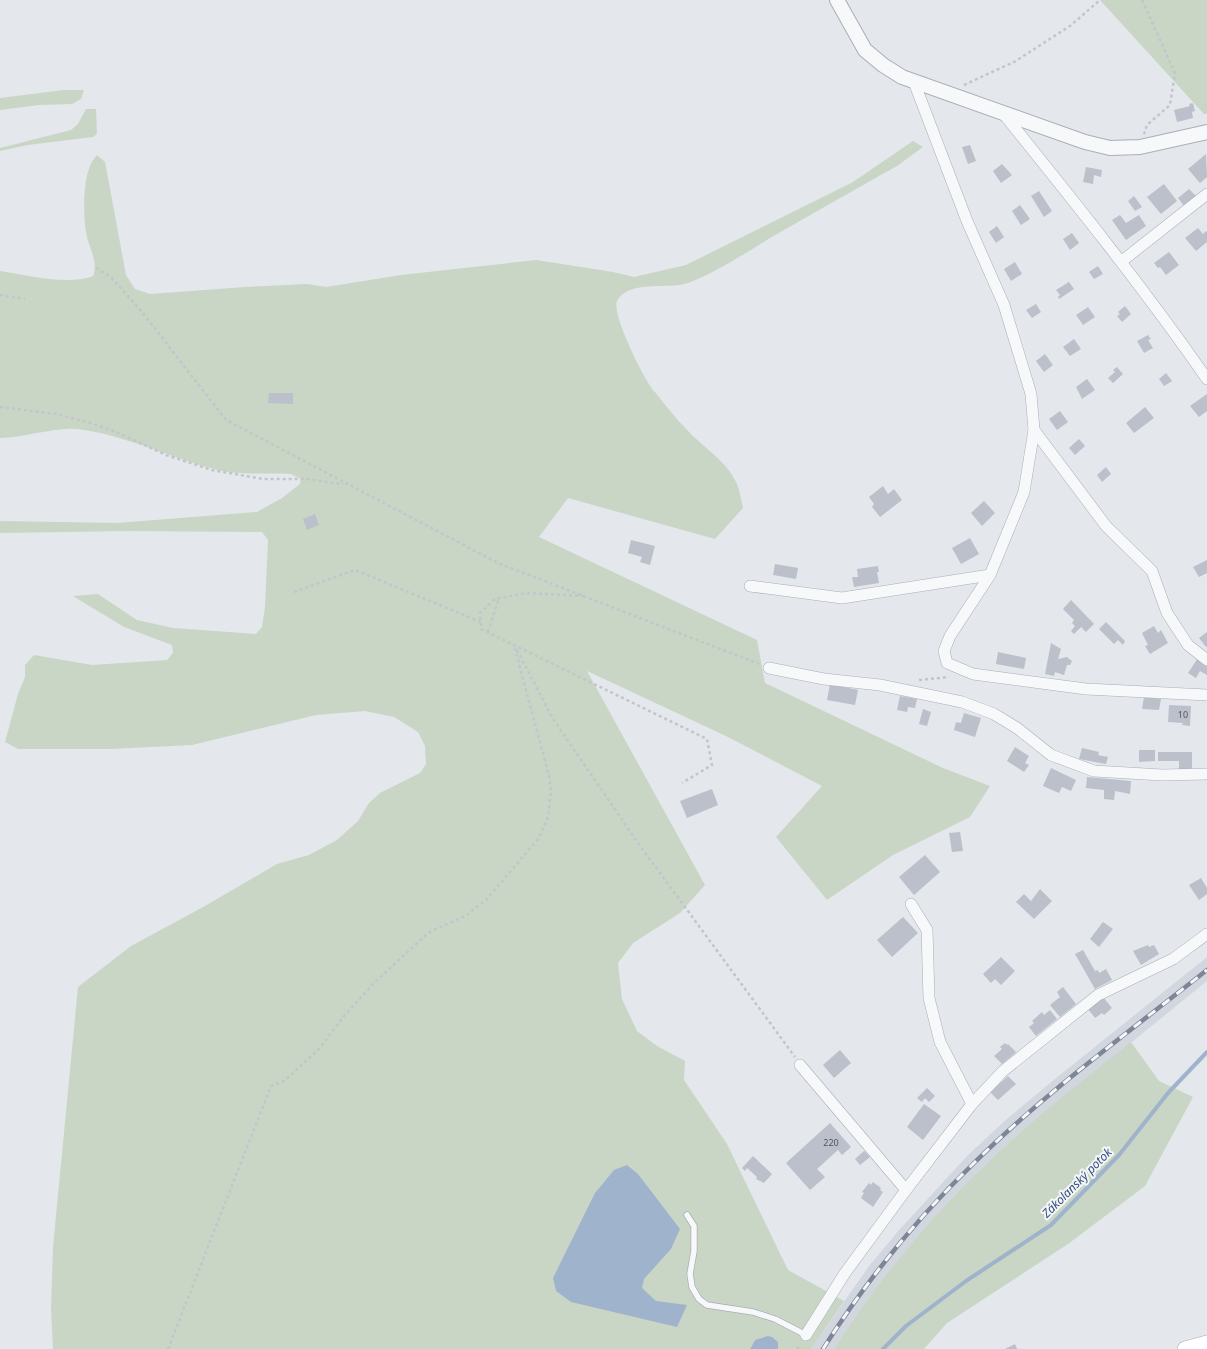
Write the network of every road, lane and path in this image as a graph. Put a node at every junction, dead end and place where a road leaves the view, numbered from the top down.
1 (837, 0) edge
2 (1100, 0) edge
3 (1142, 0) edge
4 (914, 82) junction
5 (955, 95) junction
6 (1002, 112) junction
7 (1207, 132) edge
8 (1140, 147) junction
9 (1207, 194) edge
10 (1122, 261) junction
11 (96, 268) dead end
12 (0, 295) edge
13 (25, 299) dead end
14 (1207, 379) edge
15 (0, 407) edge
16 (1034, 430) junction
17 (346, 484) junction
18 (990, 575) junction
19 (750, 586) dead end
20 (294, 592) dead end
21 (586, 596) junction
22 (499, 598) junction
23 (481, 622) junction
24 (488, 632) junction
25 (514, 645) junction
26 (1207, 660) edge
27 (769, 668) joint
28 (973, 674) junction
29 (911, 681) dead end
30 (1207, 695) edge
31 (1207, 774) edge
32 (682, 783) dead end
33 (911, 904) dead end
34 (1207, 934) edge
35 (800, 1065) joint
36 (972, 1104) junction
37 (906, 1190) junction
38 (687, 1215) dead end
39 (806, 1335) joint
40 (1207, 1343) edge
41 (168, 1349) edge
42 (1185, 1349) edge

1 - 4 street
2 - 5 path
3 - 8 path
4 - 5 street
4 - 16 street
5 - 6 street
6 - 8 street
6 - 10 street
7 - 8 street
9 - 10 street
10 - 14 street
11 - 17 path
12 - 13 path
15 - 17 path
16 - 18 street
16 - 26 street
17 - 21 path
18 - 19 street
18 - 28 street
20 - 23 path
21 - 22 path
21 - 27 path
22 - 23 path
22 - 24 path
23 - 24 path
24 - 25 path
25 - 32 path
25 - 35 path
25 - 41 path
27 - 31 street
28 - 29 path
28 - 30 street
33 - 36 street
34 - 36 street
35 - 37 street
36 - 37 street
37 - 39 street
38 - 39 lane
40 - 42 main road

